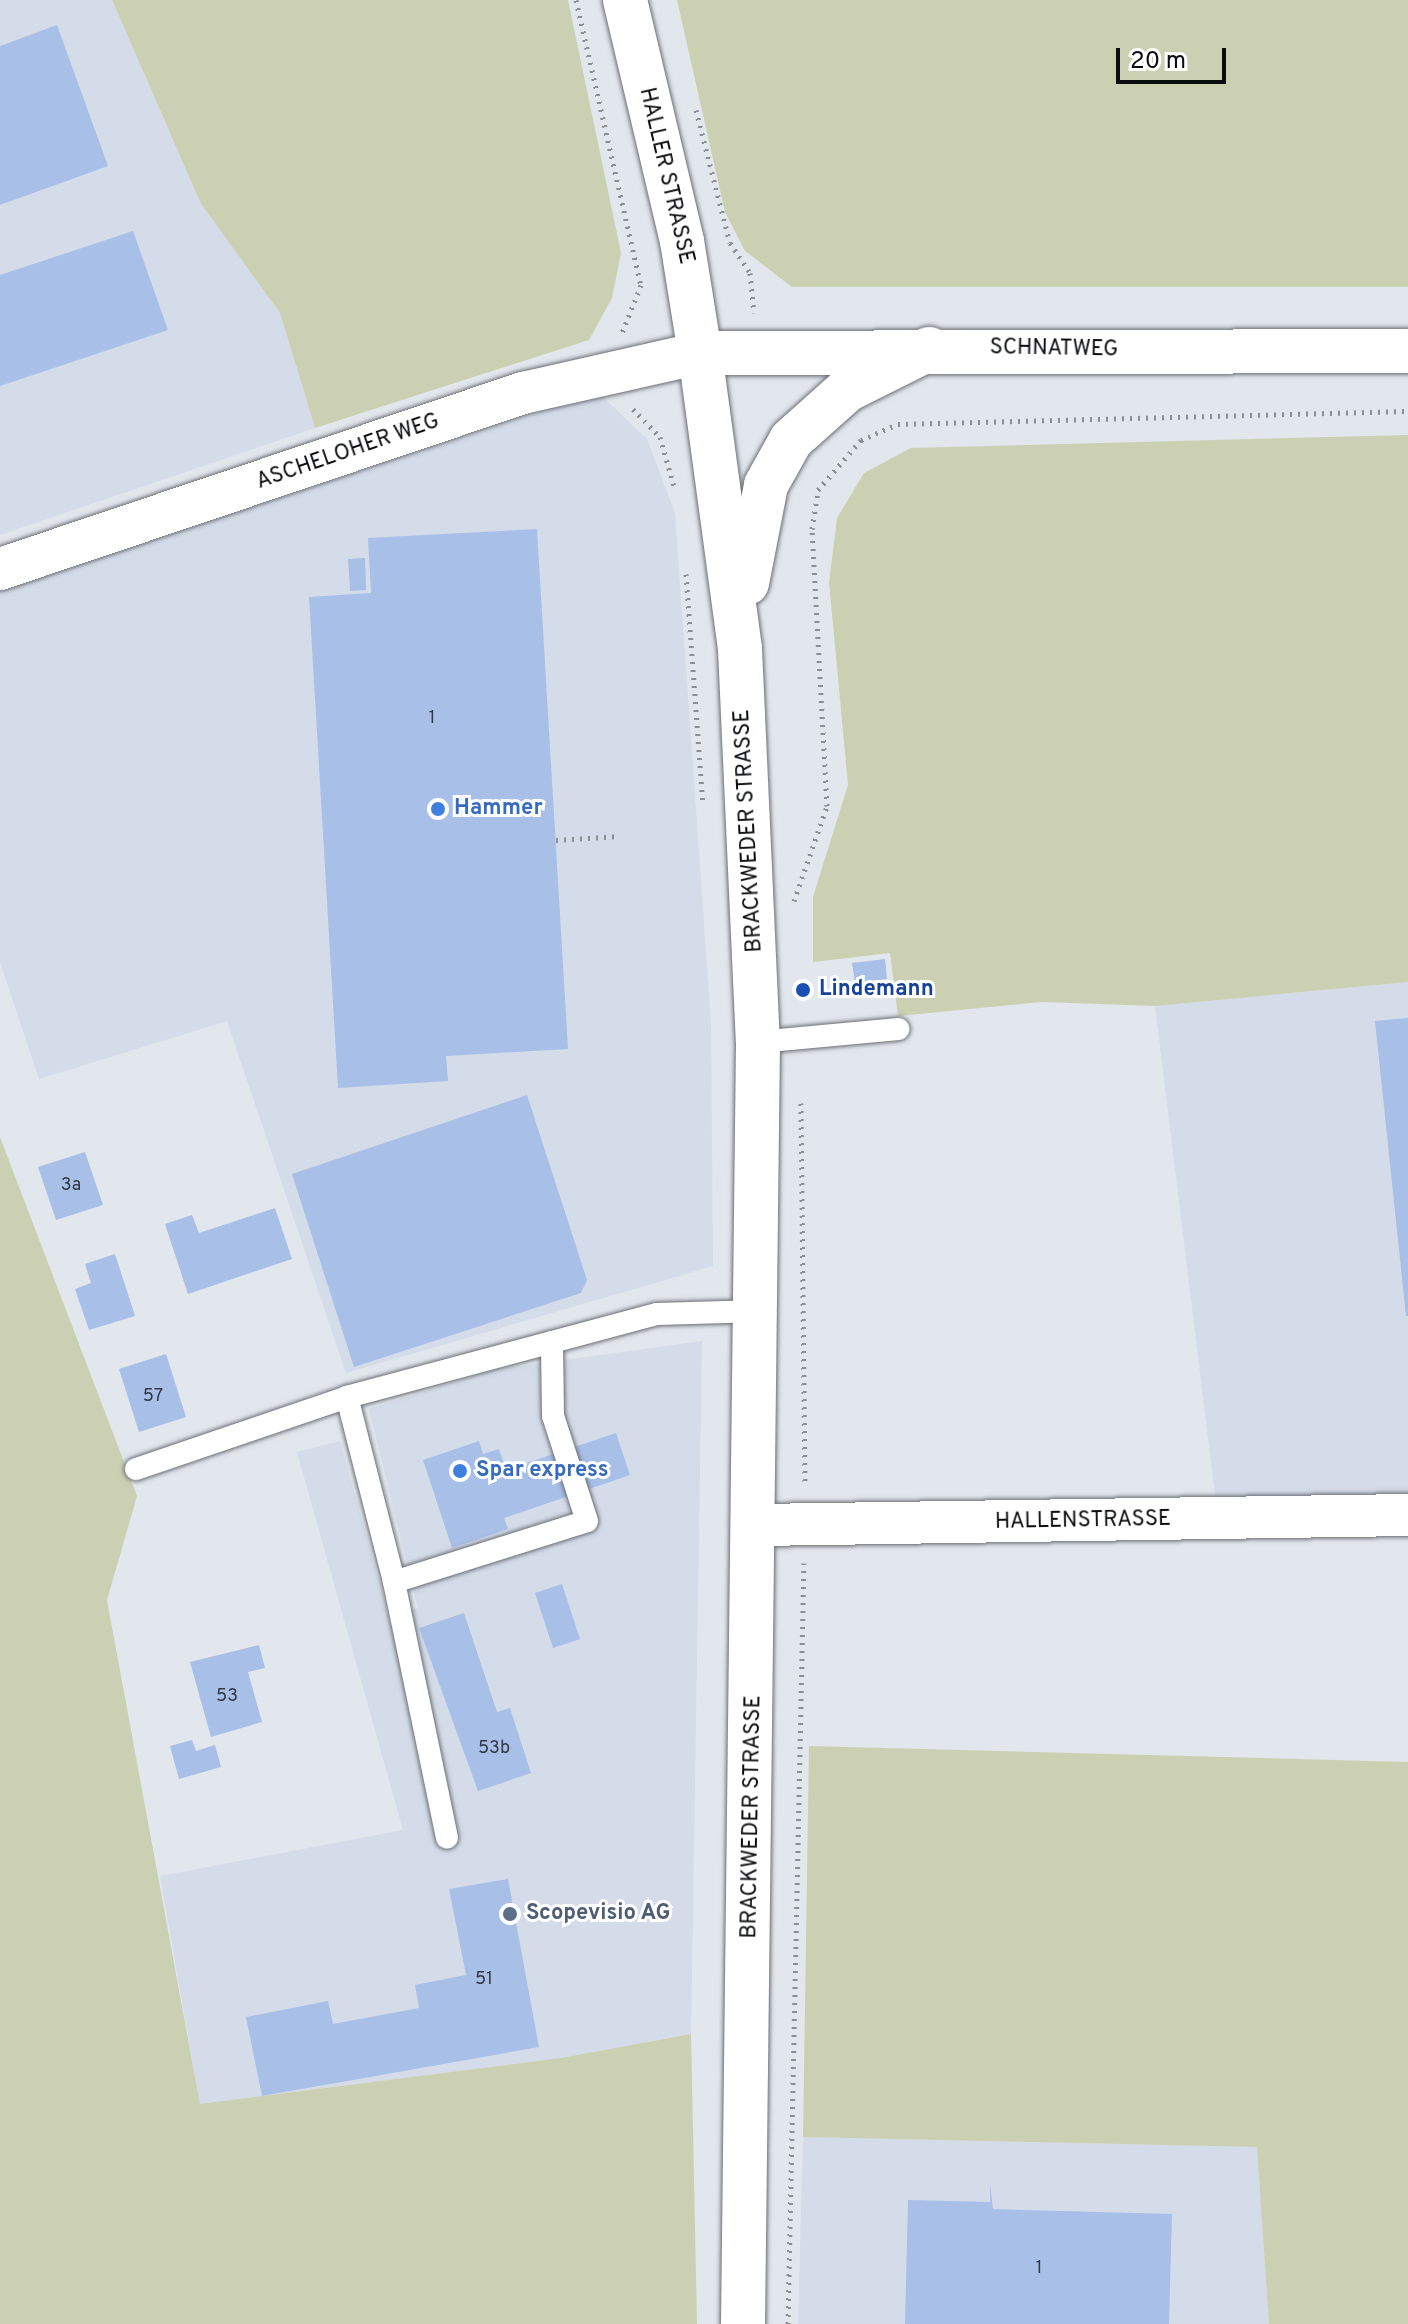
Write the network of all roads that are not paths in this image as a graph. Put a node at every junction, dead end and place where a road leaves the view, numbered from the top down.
1 (625, 0) edge
2 (932, 347) junction
3 (1408, 351) edge
4 (700, 353) junction
5 (0, 569) edge
6 (740, 649) junction
7 (898, 1029) dead end
8 (779, 1042) junction
9 (760, 1311) junction
10 (552, 1342) junction
11 (347, 1397) junction
12 (136, 1469) dead end
13 (1408, 1515) edge
14 (758, 1525) junction
15 (394, 1582) junction
16 (447, 1838) dead end
17 (743, 2324) edge

1 - 4 street, HALLER STRASSE
2 - 3 street, SCHNATWEG
2 - 4 street, SCHNATWEG
2 - 6 street
4 - 5 street, ASCHELOHER WEG
4 - 6 street, BRACKWEDER STRASSE
6 - 8 street, BRACKWEDER STRASSE
7 - 8 lane
8 - 9 street, BRACKWEDER STRASSE
9 - 10 lane
9 - 14 street, BRACKWEDER STRASSE
10 - 11 lane
10 - 15 lane
11 - 12 lane
11 - 15 lane
13 - 14 street, HALLENSTRASSE
14 - 17 street, BRACKWEDER STRASSE
15 - 16 lane

